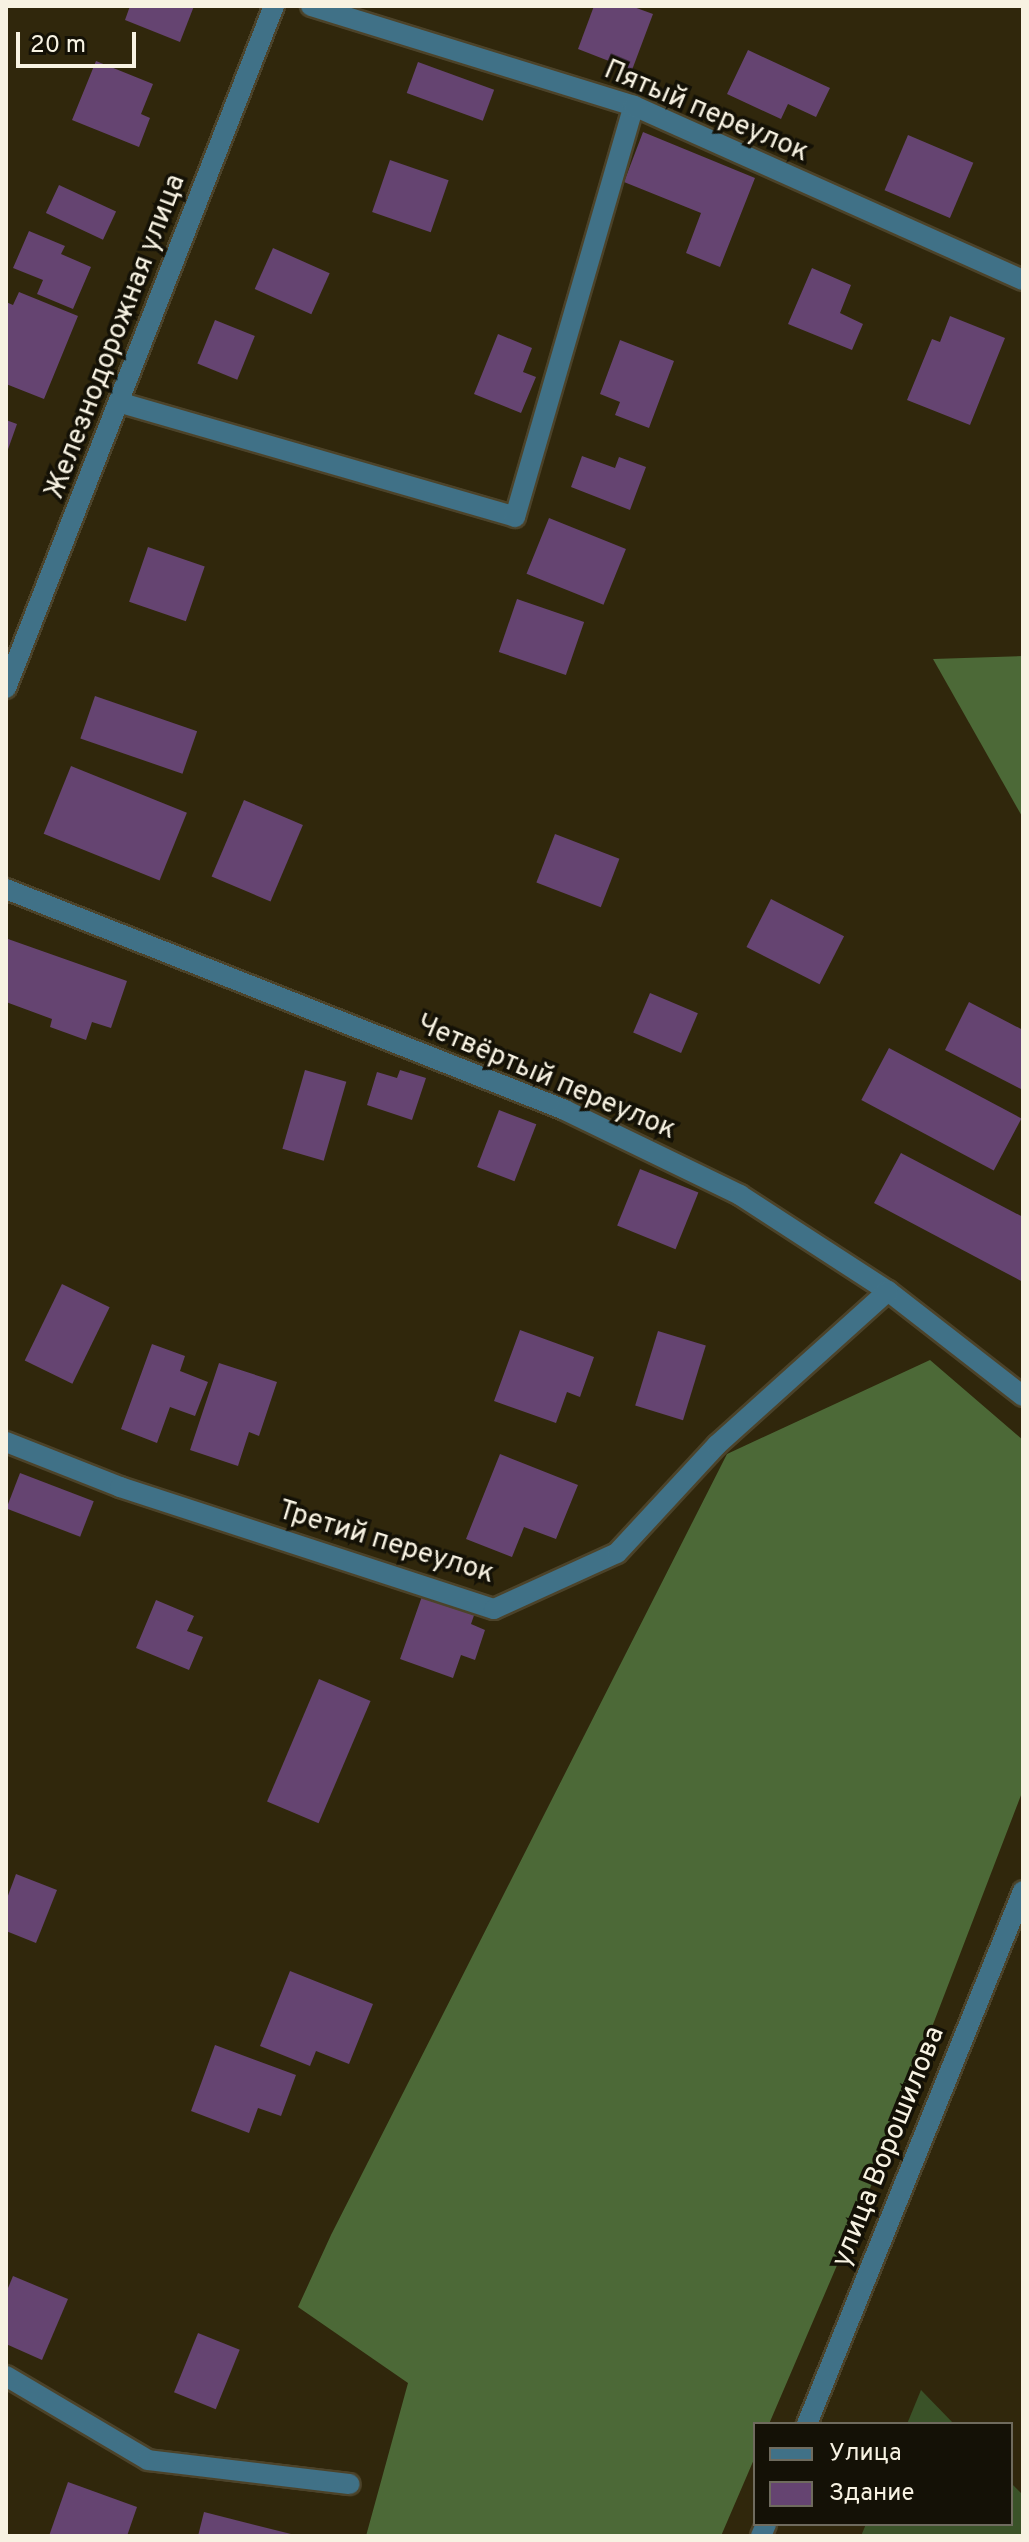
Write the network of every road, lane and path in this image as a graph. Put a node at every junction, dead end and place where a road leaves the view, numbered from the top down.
1 (274, 6) edge
2 (311, 6) edge
3 (634, 106) junction
4 (1023, 280) edge
5 (121, 403) junction
6 (6, 688) edge
7 (6, 889) edge
8 (888, 1291) junction
9 (1023, 1396) edge
10 (6, 1442) edge
11 (1023, 1891) edge
12 (6, 2376) edge
13 (808, 2422) edge
14 (350, 2484) dead end

1 - 5 street, Железнодорожная улица
2 - 3 street, Пятый переулок
3 - 4 street, Пятый переулок
3 - 5 street
5 - 6 street, Железнодорожная улица
7 - 8 street, Четвёртый переулок
8 - 9 street, Четвёртый переулок
8 - 10 street, Третий переулок
11 - 13 street, улица Ворошилова
12 - 14 street

